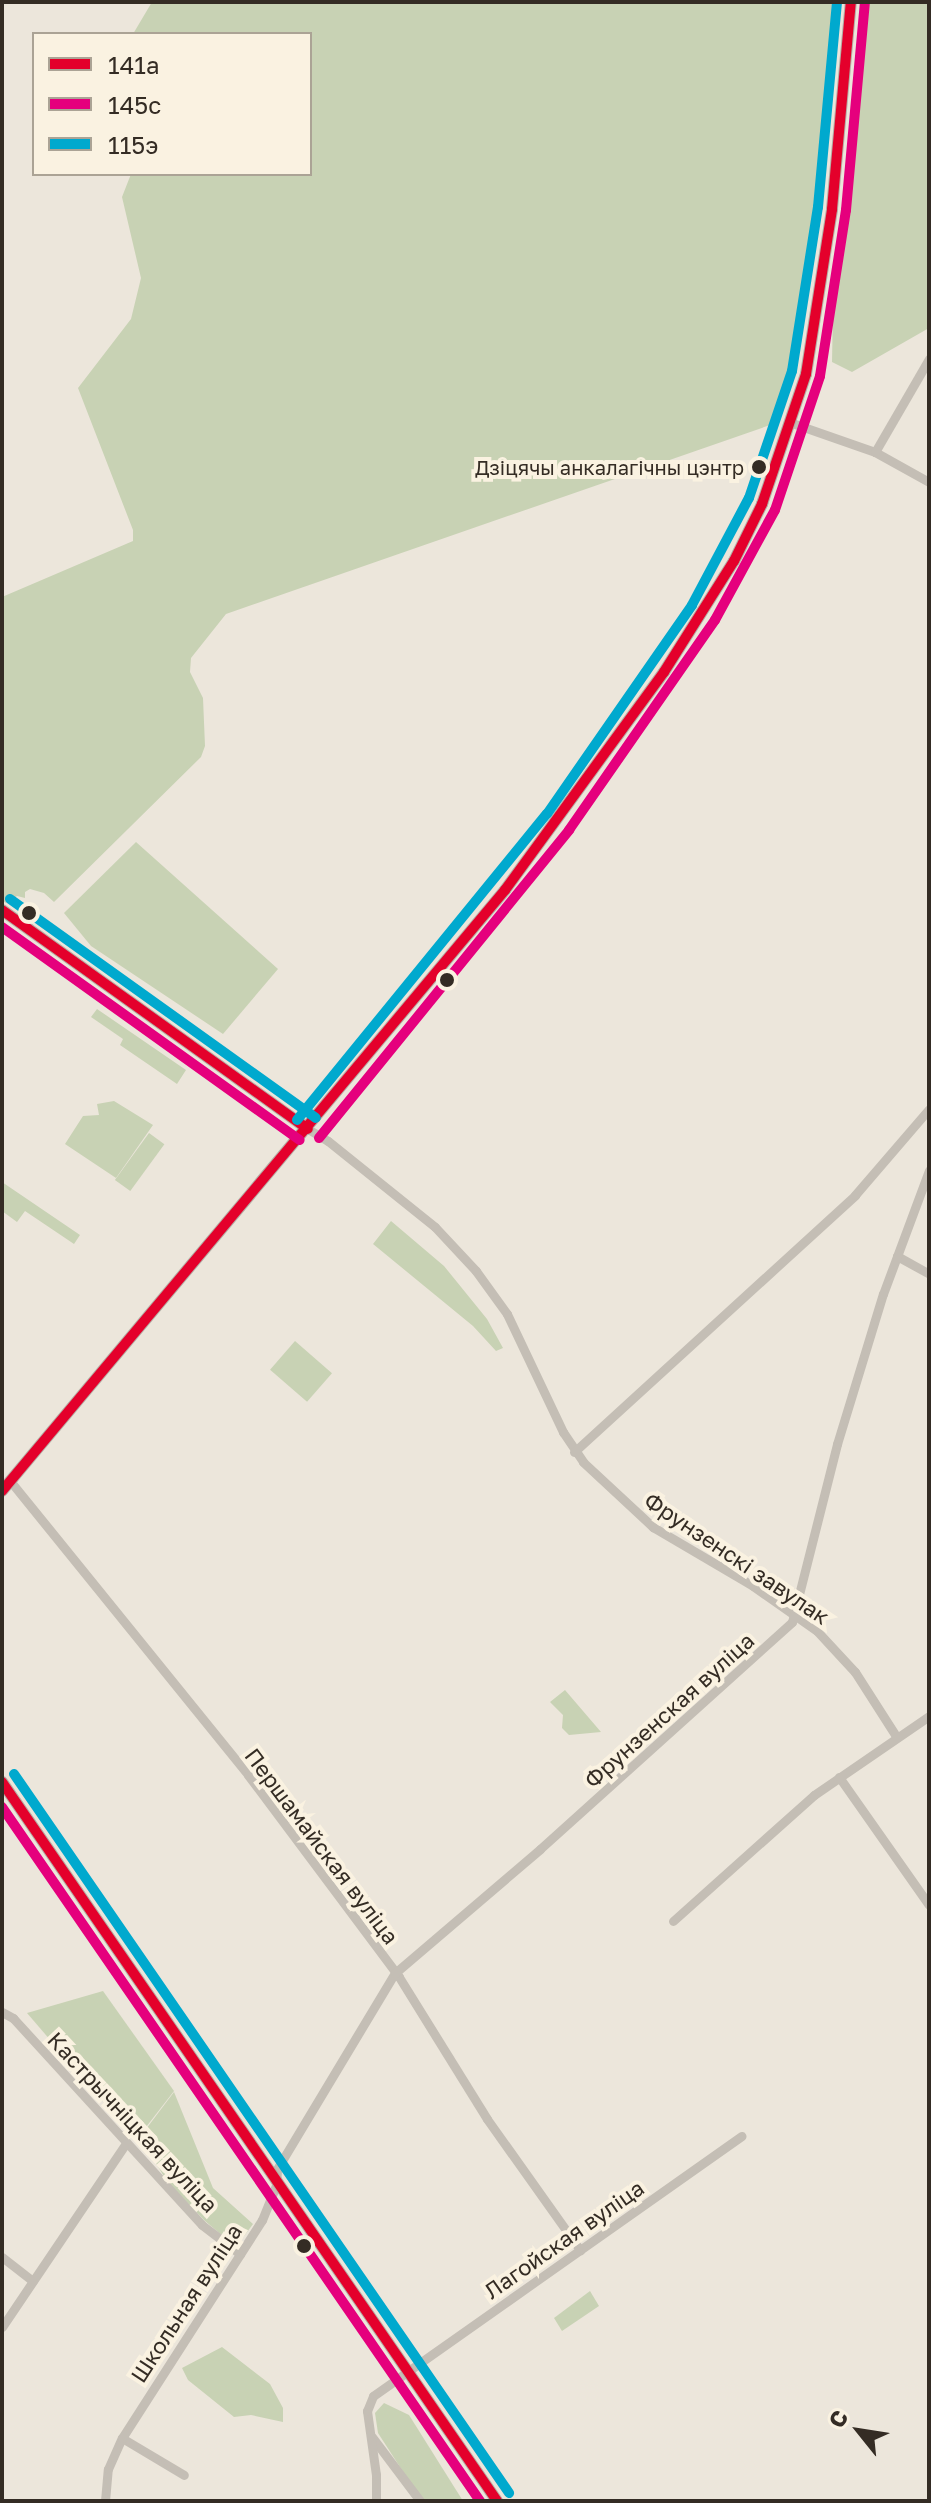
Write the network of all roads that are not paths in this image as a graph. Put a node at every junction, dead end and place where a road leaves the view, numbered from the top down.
1 (851, 2) edge
2 (929, 359) edge
3 (792, 423) junction
4 (875, 452) junction
5 (929, 482) edge
6 (2, 910) edge
7 (929, 1109) edge
8 (308, 1129) junction
9 (929, 1170) edge
10 (897, 1256) junction
11 (929, 1274) edge
12 (574, 1452) junction
13 (6, 1486) edge
14 (795, 1616) junction
15 (929, 1716) edge
16 (896, 1736) junction
17 (839, 1777) junction
18 (2, 1782) edge
19 (929, 1905) edge
20 (673, 1921) dead end
21 (395, 1973) junction
22 (2, 2012) edge
23 (742, 2136) dead end
24 (126, 2143) junction
25 (276, 2185) junction
26 (580, 2250) junction
27 (240, 2254) junction
28 (2, 2257) edge
29 (33, 2281) junction
30 (2, 2327) edge
31 (406, 2371) junction
32 (370, 2434) junction
33 (122, 2438) junction
34 (184, 2475) dead end
35 (105, 2501) edge
36 (376, 2501) edge
37 (420, 2501) edge
38 (497, 2501) edge

1 - 3 main road
2 - 4 street
3 - 4 street
3 - 8 main road
4 - 5 street
6 - 8 main road
7 - 12 street
8 - 12 street, Фрунзенскі завулак
8 - 13 main road
9 - 10 street, Фрунзенская вуліца
10 - 11 street
10 - 14 street, Фрунзенская вуліца
12 - 14 street, Фрунзенскі завулак
13 - 21 street, Першамайская вуліца
14 - 16 street, Фрунзенскі завулак
14 - 21 street, Фрунзенская вуліца
15 - 16 street
16 - 17 street
17 - 19 street
17 - 20 street
18 - 25 main road
21 - 25 street, Фрунзенская вуліца
21 - 26 street, Першамайская вуліца
22 - 24 street, Кастрычніцкая вуліца
23 - 26 street, Лагойская вуліца
24 - 27 street, Кастрычніцкая вуліца
24 - 29 street
25 - 27 street, Школьная вуліца
25 - 31 main road
26 - 31 street, Лагойская вуліца
27 - 33 street, Школьная вуліца
28 - 29 street
29 - 30 street
31 - 32 street
31 - 38 main road
32 - 36 street
32 - 37 street
33 - 34 street
33 - 35 street, Школьная вуліца

